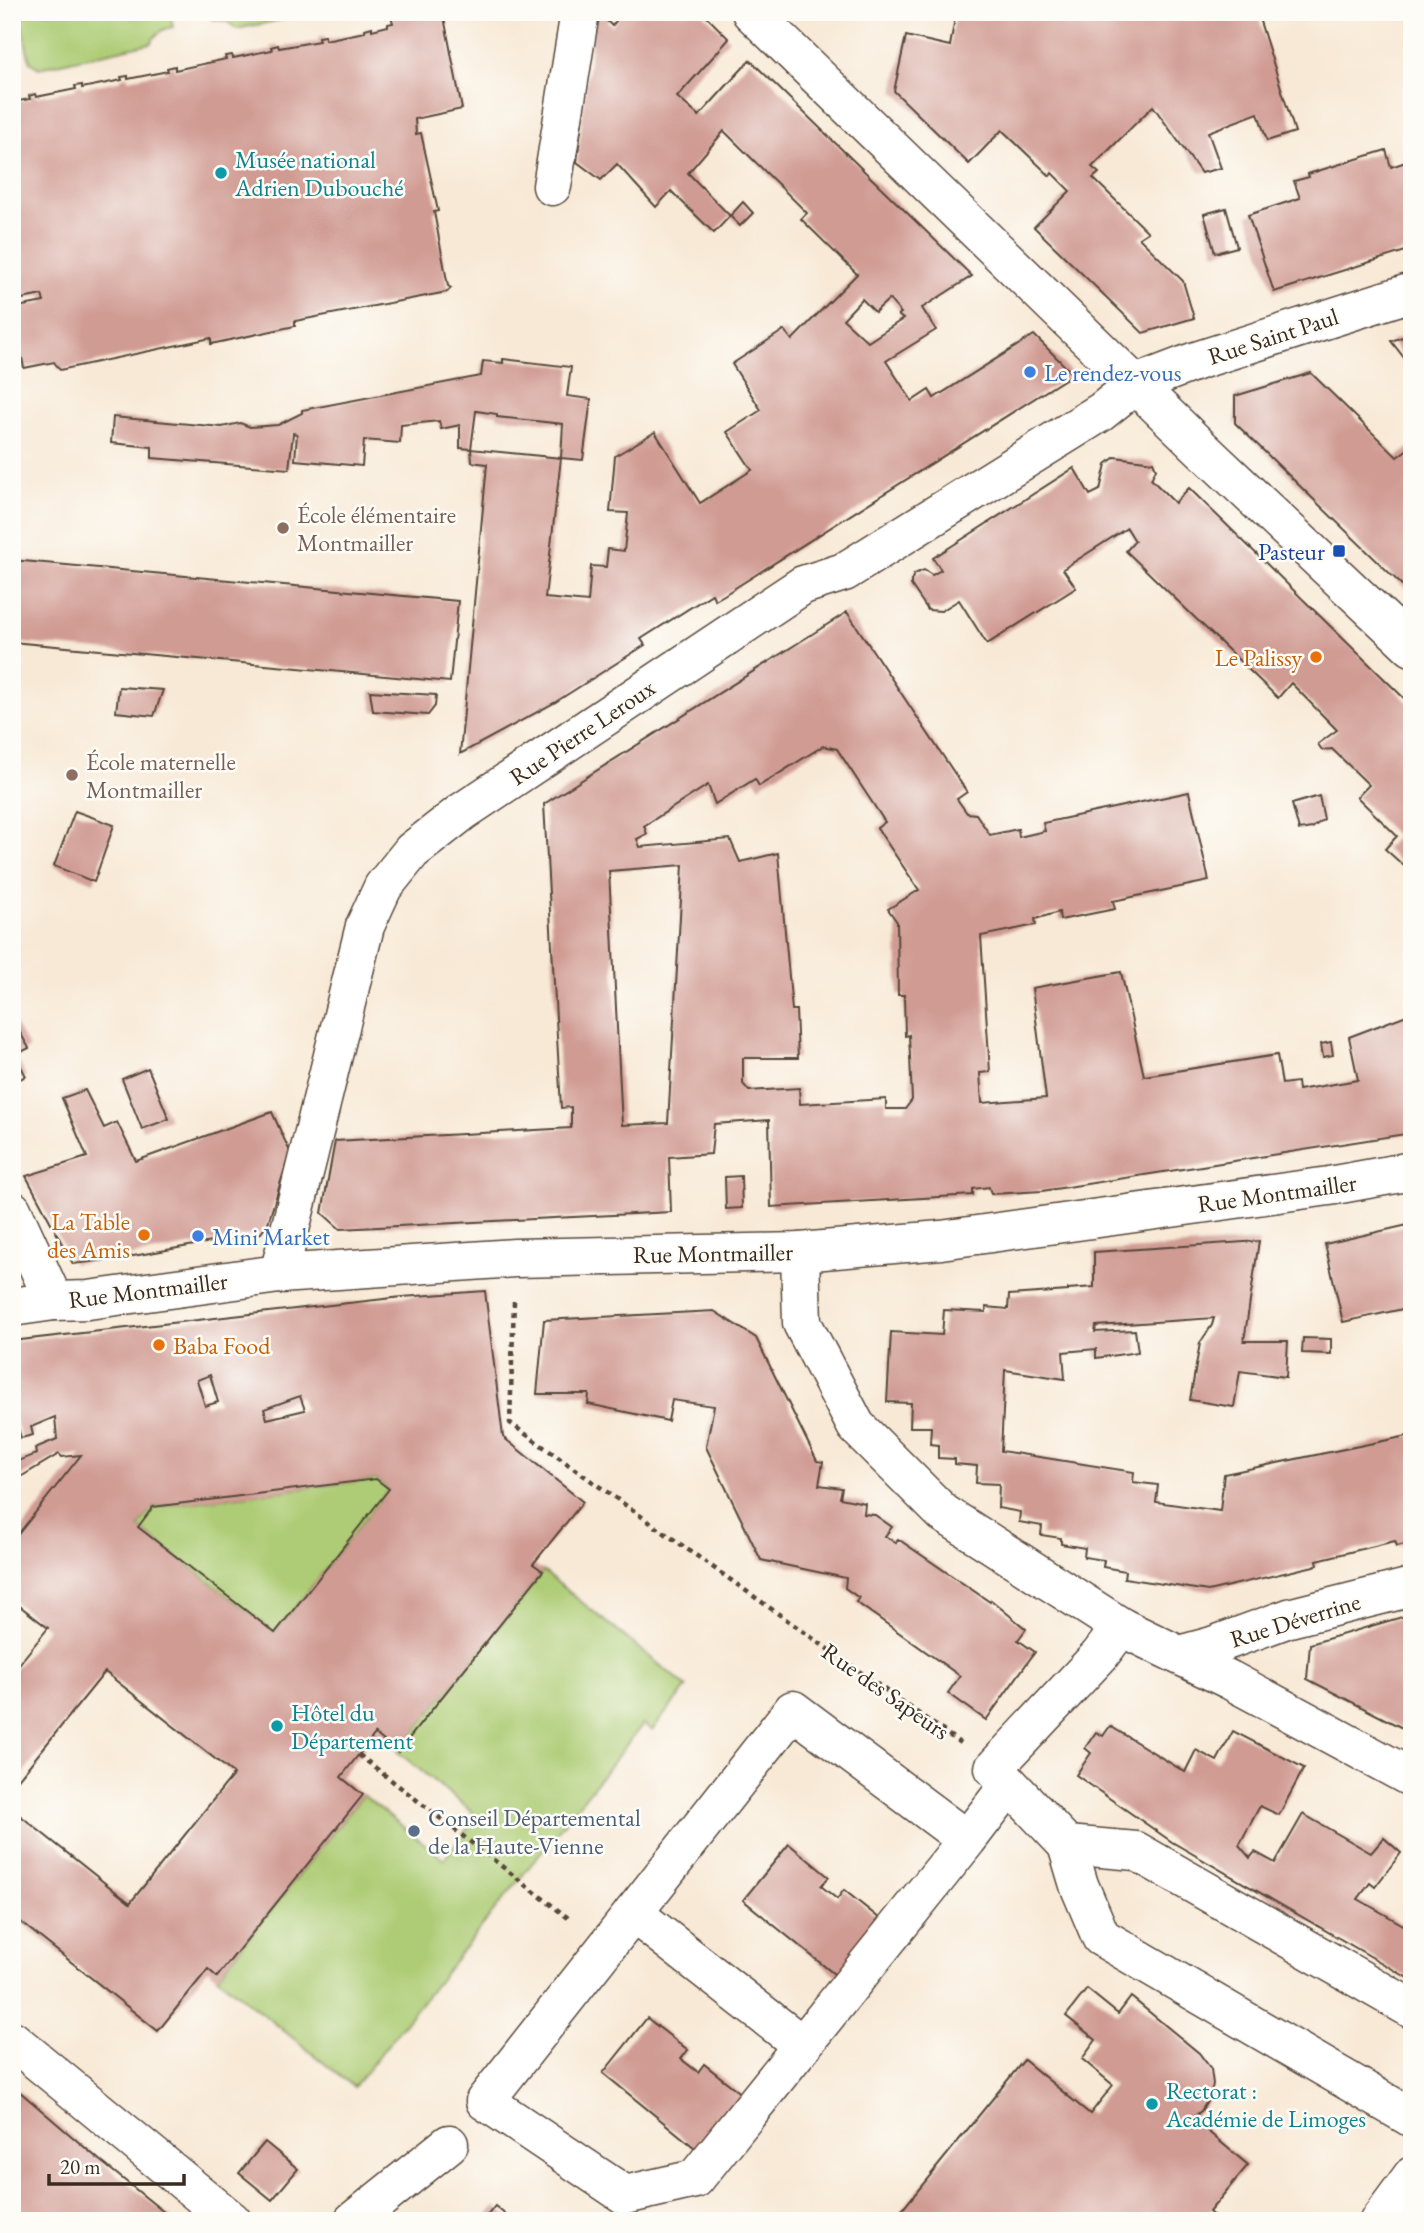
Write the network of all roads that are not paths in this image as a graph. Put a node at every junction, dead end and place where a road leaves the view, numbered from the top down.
1 (580, 12) edge
2 (751, 12) edge
3 (552, 186) dead end
4 (1412, 292) edge
5 (1136, 384) junction
6 (1412, 648) edge
7 (1412, 1171) edge
8 (12, 1210) edge
9 (800, 1252) junction
10 (279, 1274) junction
11 (54, 1301) junction
12 (12, 1307) edge
13 (1412, 1587) edge
14 (1121, 1627) junction
15 (1179, 1655) junction
16 (1002, 1776) junction
17 (1412, 1778) edge
18 (967, 1840) junction
19 (1067, 1845) junction
20 (633, 1913) junction
21 (1412, 2008) edge
22 (12, 2040) edge
23 (802, 2045) junction
24 (1412, 2118) edge
25 (449, 2144) dead end
26 (1412, 2176) edge
27 (232, 2221) edge
28 (353, 2221) edge
29 (1379, 2221) edge

1 - 3 street
2 - 5 street
4 - 5 street, Rue Saint Paul
5 - 6 street
5 - 10 street, Rue Pierre Leroux
7 - 9 street, Rue Montmailler
8 - 11 street
9 - 10 street, Rue Montmailler
9 - 14 street
10 - 11 street, Rue Montmailler
11 - 12 street, Rue Montmailler
13 - 15 street, Rue Déverrine
14 - 15 street
14 - 16 street
15 - 17 street
16 - 18 street
16 - 19 street
18 - 20 street
18 - 23 street
19 - 21 street
19 - 24 street
20 - 23 street
20 - 23 street
22 - 27 street
25 - 28 street
26 - 29 street

